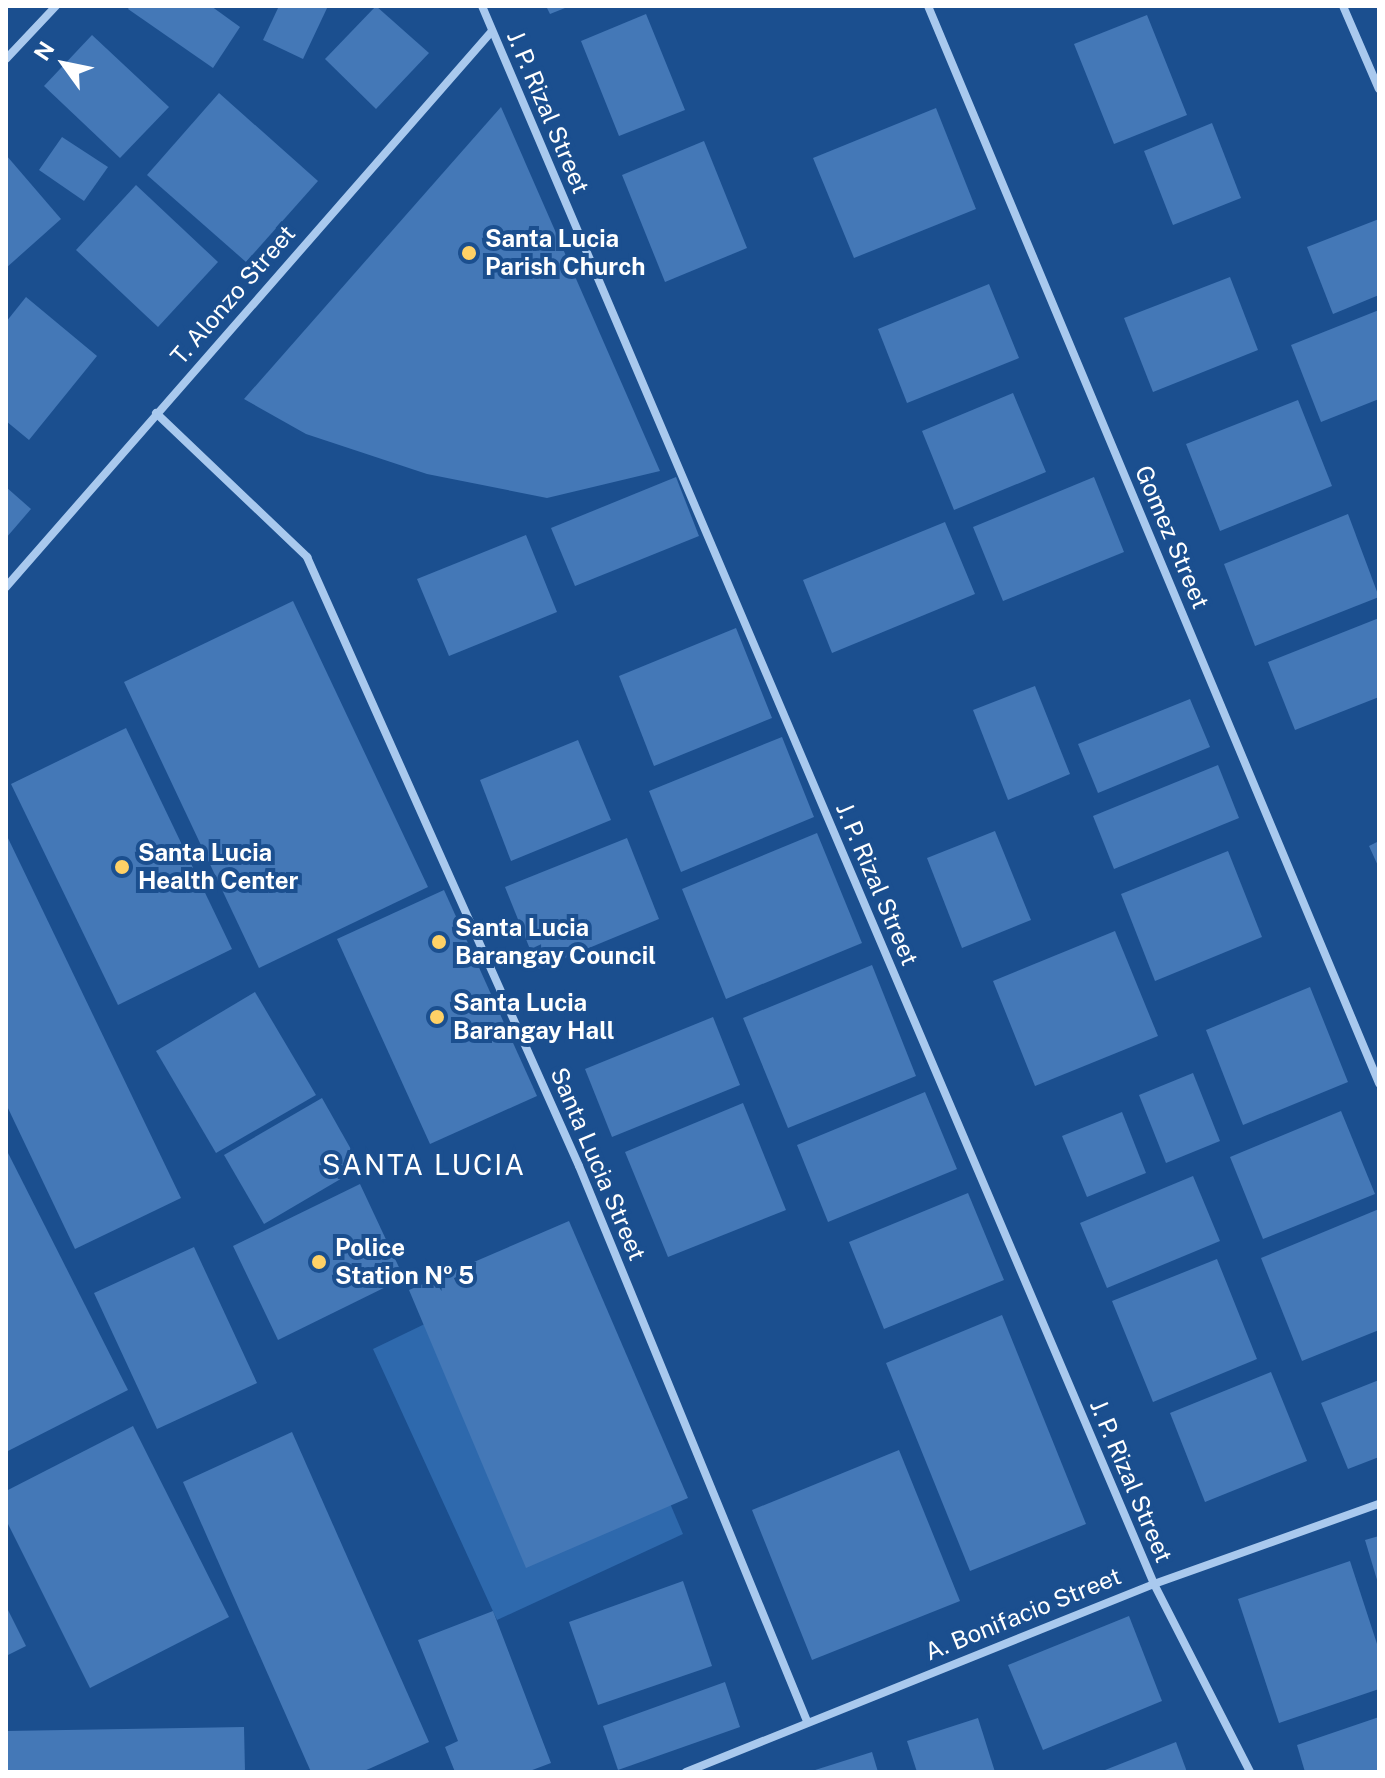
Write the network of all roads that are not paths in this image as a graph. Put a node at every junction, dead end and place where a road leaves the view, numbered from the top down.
1 (56, 6) edge
2 (482, 6) edge
3 (928, 6) edge
4 (1343, 6) edge
5 (492, 31) junction
6 (6, 59) edge
7 (1379, 89) edge
8 (156, 413) junction
9 (6, 587) edge
10 (1379, 1083) edge
11 (1379, 1504) edge
12 (1154, 1584) junction
13 (807, 1721) junction
14 (686, 1772) edge
15 (1250, 1772) edge

1 - 6 street
2 - 5 street, J. P. Rizal Street
3 - 10 street, Gomez Street
4 - 7 street
5 - 8 street, T. Alonzo Street
5 - 12 street, J. P. Rizal Street
8 - 9 street, T. Alonzo Street
8 - 13 street, Santa Lucia Street
11 - 12 street, A. Bonifacio Street
12 - 13 street, A. Bonifacio Street
12 - 15 street, J. P. Rizal Street
13 - 14 street, A. Bonifacio Street

